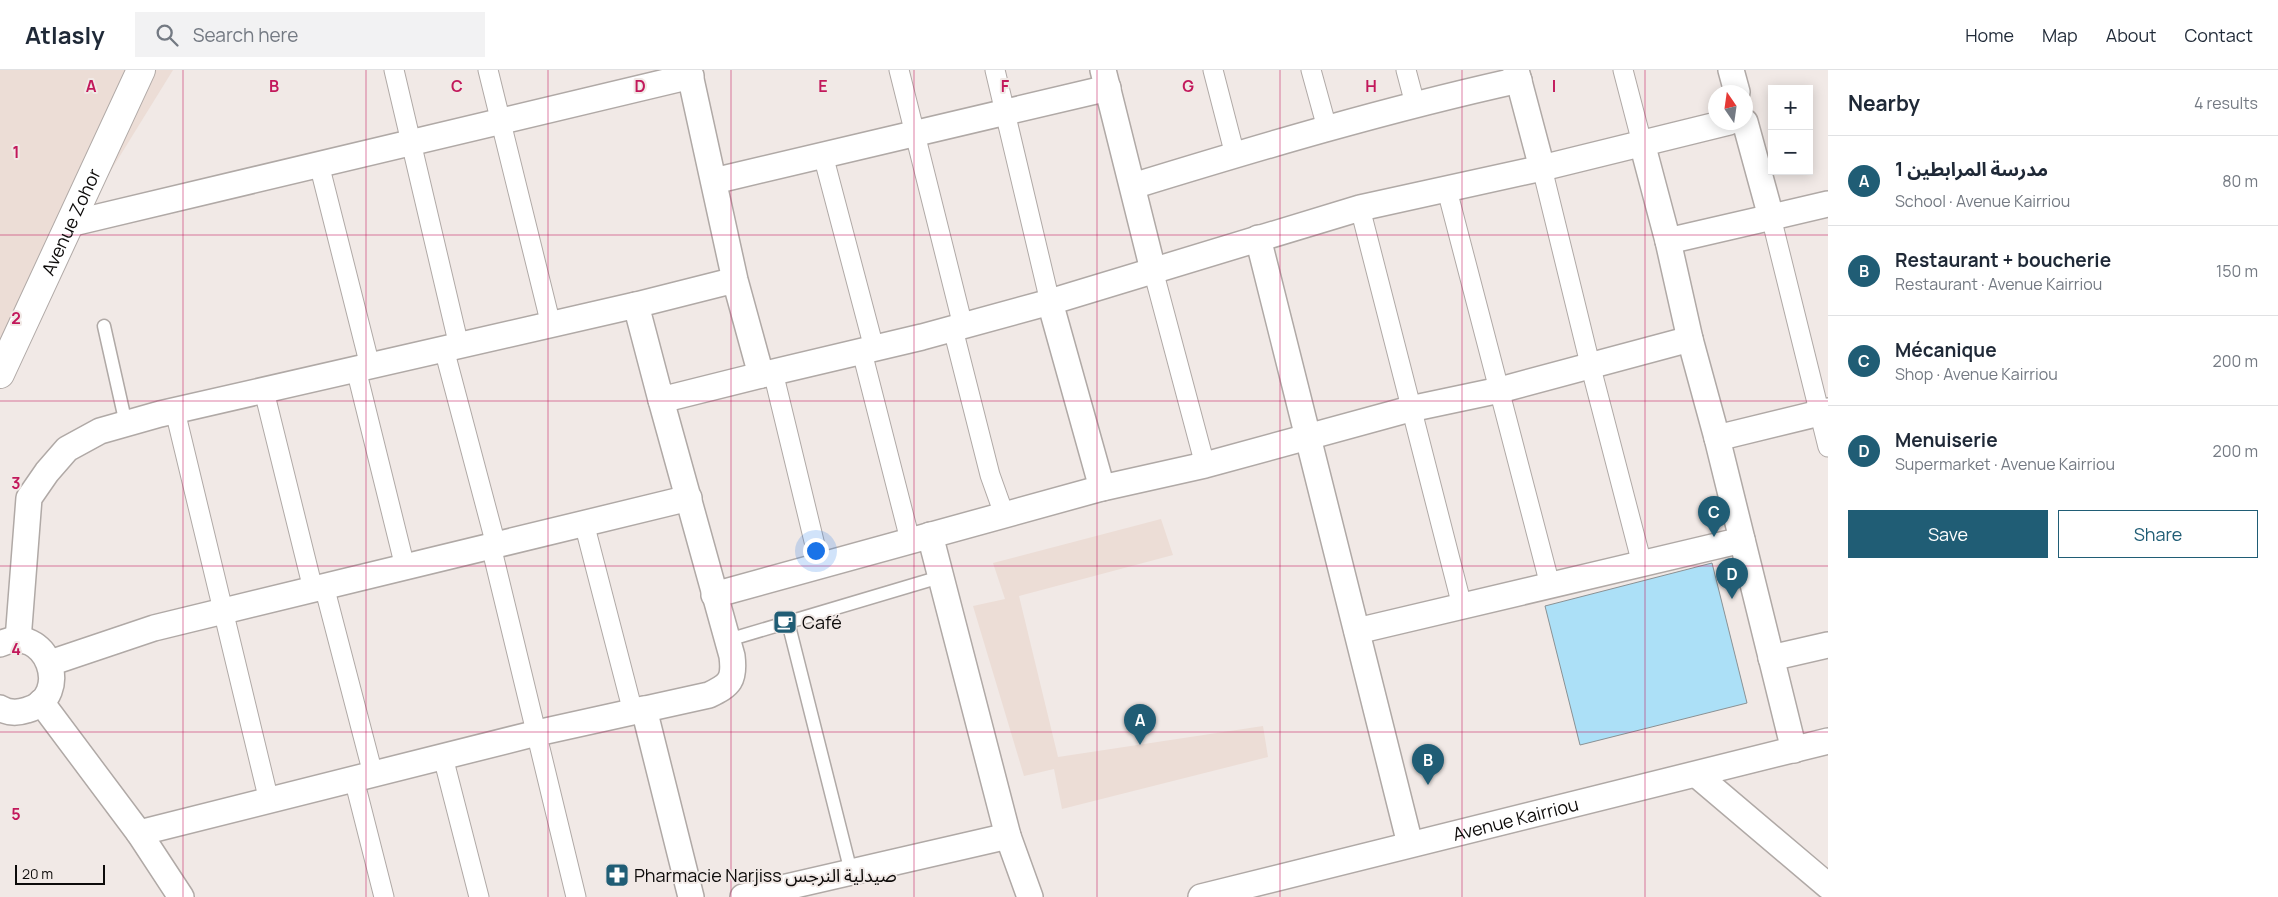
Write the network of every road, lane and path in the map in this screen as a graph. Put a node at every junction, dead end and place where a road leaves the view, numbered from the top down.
1 (141, 70) edge
2 (394, 70) edge
3 (488, 70) edge
4 (899, 70) edge
5 (995, 70) edge
6 (1213, 70) edge
7 (1311, 70) edge
8 (1406, 70) edge
9 (1623, 70) edge
10 (1731, 70) edge
11 (690, 73) edge
12 (1517, 75) edge
13 (1106, 79) edge
14 (1735, 85) edge
15 (1414, 104) junction
16 (1005, 112) junction
17 (500, 121) junction
18 (1708, 127) edge
19 (1327, 128) junction
20 (1747, 130) edge
21 (915, 133) junction
22 (410, 143) junction
23 (1642, 144) junction
24 (823, 155) junction
25 (1234, 155) junction
26 (320, 164) junction
27 (1542, 168) junction
28 (714, 181) junction
29 (1133, 186) junction
30 (1447, 190) junction
31 (1828, 204) edge
32 (1360, 208) junction
33 (1771, 217) junction
34 (69, 224) junction
35 (1258, 238) junction
36 (1668, 241) junction
37 (1153, 270) junction
38 (736, 280) junction
39 (1050, 302) junction
40 (636, 305) junction
41 (551, 325) junction
42 (104, 326) dead end
43 (958, 327) junction
44 (1690, 339) junction
45 (452, 347) junction
46 (868, 350) junction
47 (1590, 364) junction
48 (363, 368) junction
49 (0, 374) edge
50 (767, 374) junction
51 (1500, 390) junction
52 (264, 391) junction
53 (662, 400) junction
54 (1410, 408) junction
55 (174, 411) junction
56 (1824, 412) edge
57 (126, 424) junction
58 (1306, 436) junction
59 (1717, 438) junction
60 (1828, 447) edge
61 (1205, 465) junction
62 (1102, 488) junction
63 (689, 498) junction
64 (1005, 516) junction
65 (584, 523) junction
66 (920, 538) junction
67 (1742, 540) junction
68 (493, 545) junction
69 (1642, 564) junction
70 (820, 566) junction
71 (405, 567) junction
72 (940, 577) junction
73 (1550, 585) junction
74 (319, 588) junction
75 (714, 595) junction
76 (1462, 606) junction
77 (223, 611) junction
78 (788, 622) junction
79 (1357, 630) junction
80 (728, 640) junction
81 (9, 642) edge
82 (1828, 645) edge
83 (1771, 658) junction
84 (50, 663) junction
85 (41, 702) junction
86 (0, 708) edge
87 (639, 710) junction
88 (537, 733) junction
89 (1828, 741) edge
90 (1794, 750) junction
91 (443, 757) junction
92 (1697, 775) junction
93 (363, 777) junction
94 (269, 800) junction
95 (139, 833) junction
96 (1008, 836) junction
97 (1410, 844) junction
98 (851, 872) junction
99 (1828, 886) edge
100 (181, 897) edge
101 (384, 897) edge
102 (479, 897) edge
103 (576, 897) edge
104 (691, 897) edge
105 (743, 897) edge
106 (1030, 897) edge
107 (1201, 897) edge

1 - 34 main road, Avenue Zohor
2 - 22 street
3 - 17 street
4 - 21 street
5 - 16 street
6 - 25 street
7 - 19 street
8 - 15 street
9 - 23 street
10 - 14 street
11 - 17 street
11 - 28 street
12 - 15 street
12 - 27 street
13 - 16 street
13 - 29 street
15 - 19 street
16 - 21 street
16 - 39 street
17 - 22 street
17 - 41 street
18 - 23 street
19 - 25 street
20 - 33 street
21 - 24 street
21 - 43 street
22 - 26 street
22 - 45 street
23 - 27 street
23 - 36 street
24 - 28 street
24 - 46 street
25 - 29 street
26 - 34 street
26 - 48 street
27 - 30 street
27 - 47 street
28 - 38 street
29 - 37 street
30 - 32 street
30 - 51 street
31 - 33 street
32 - 35 street
32 - 54 street
33 - 36 street
33 - 56 street
34 - 49 main road, Avenue Zohor
35 - 37 street
35 - 58 street
36 - 44 street
37 - 39 street
37 - 61 street
38 - 40 street
38 - 50 street
39 - 43 street
39 - 62 street
40 - 41 street
40 - 53 street
41 - 45 street
42 - 57 lane
43 - 46 street
43 - 64 street
44 - 47 street
44 - 59 street
45 - 48 street
45 - 68 street
46 - 50 street
46 - 66 street
47 - 51 street
47 - 69 street
48 - 52 street
48 - 71 street
50 - 53 street
50 - 70 street
51 - 54 street
51 - 73 street
52 - 55 street
52 - 74 street
53 - 63 street
54 - 58 street
54 - 76 street
55 - 57 street
55 - 77 street
56 - 59 street
56 - 60 street
57 - 81 street
58 - 61 street
58 - 79 street
59 - 67 street
61 - 62 street
62 - 64 street
63 - 65 street
63 - 75 street
64 - 66 street
65 - 68 street
65 - 87 street
66 - 70 street
66 - 72 street
67 - 69 street
67 - 83 street
68 - 71 street
68 - 88 street
69 - 73 street
70 - 75 street
71 - 74 street
72 - 78 lane
72 - 96 street
73 - 76 street
74 - 77 street
74 - 93 street
75 - 80 street
76 - 79 street
77 - 84 street
77 - 94 street
78 - 80 lane
78 - 98 lane
79 - 97 street
80 - 87 street
81 - 84 street
82 - 83 street
83 - 90 street
84 - 85 street
85 - 86 street
85 - 95 street
87 - 88 street
87 - 104 street
88 - 91 street
88 - 103 street
89 - 90 street, Avenue Kairriou
90 - 92 street, Avenue Kairriou
91 - 93 street
91 - 102 street
92 - 97 street, Avenue Kairriou
92 - 99 street
93 - 94 street
93 - 101 street
94 - 95 street
95 - 100 street
96 - 98 street
96 - 106 street
97 - 107 street, Avenue Kairriou
98 - 105 street

